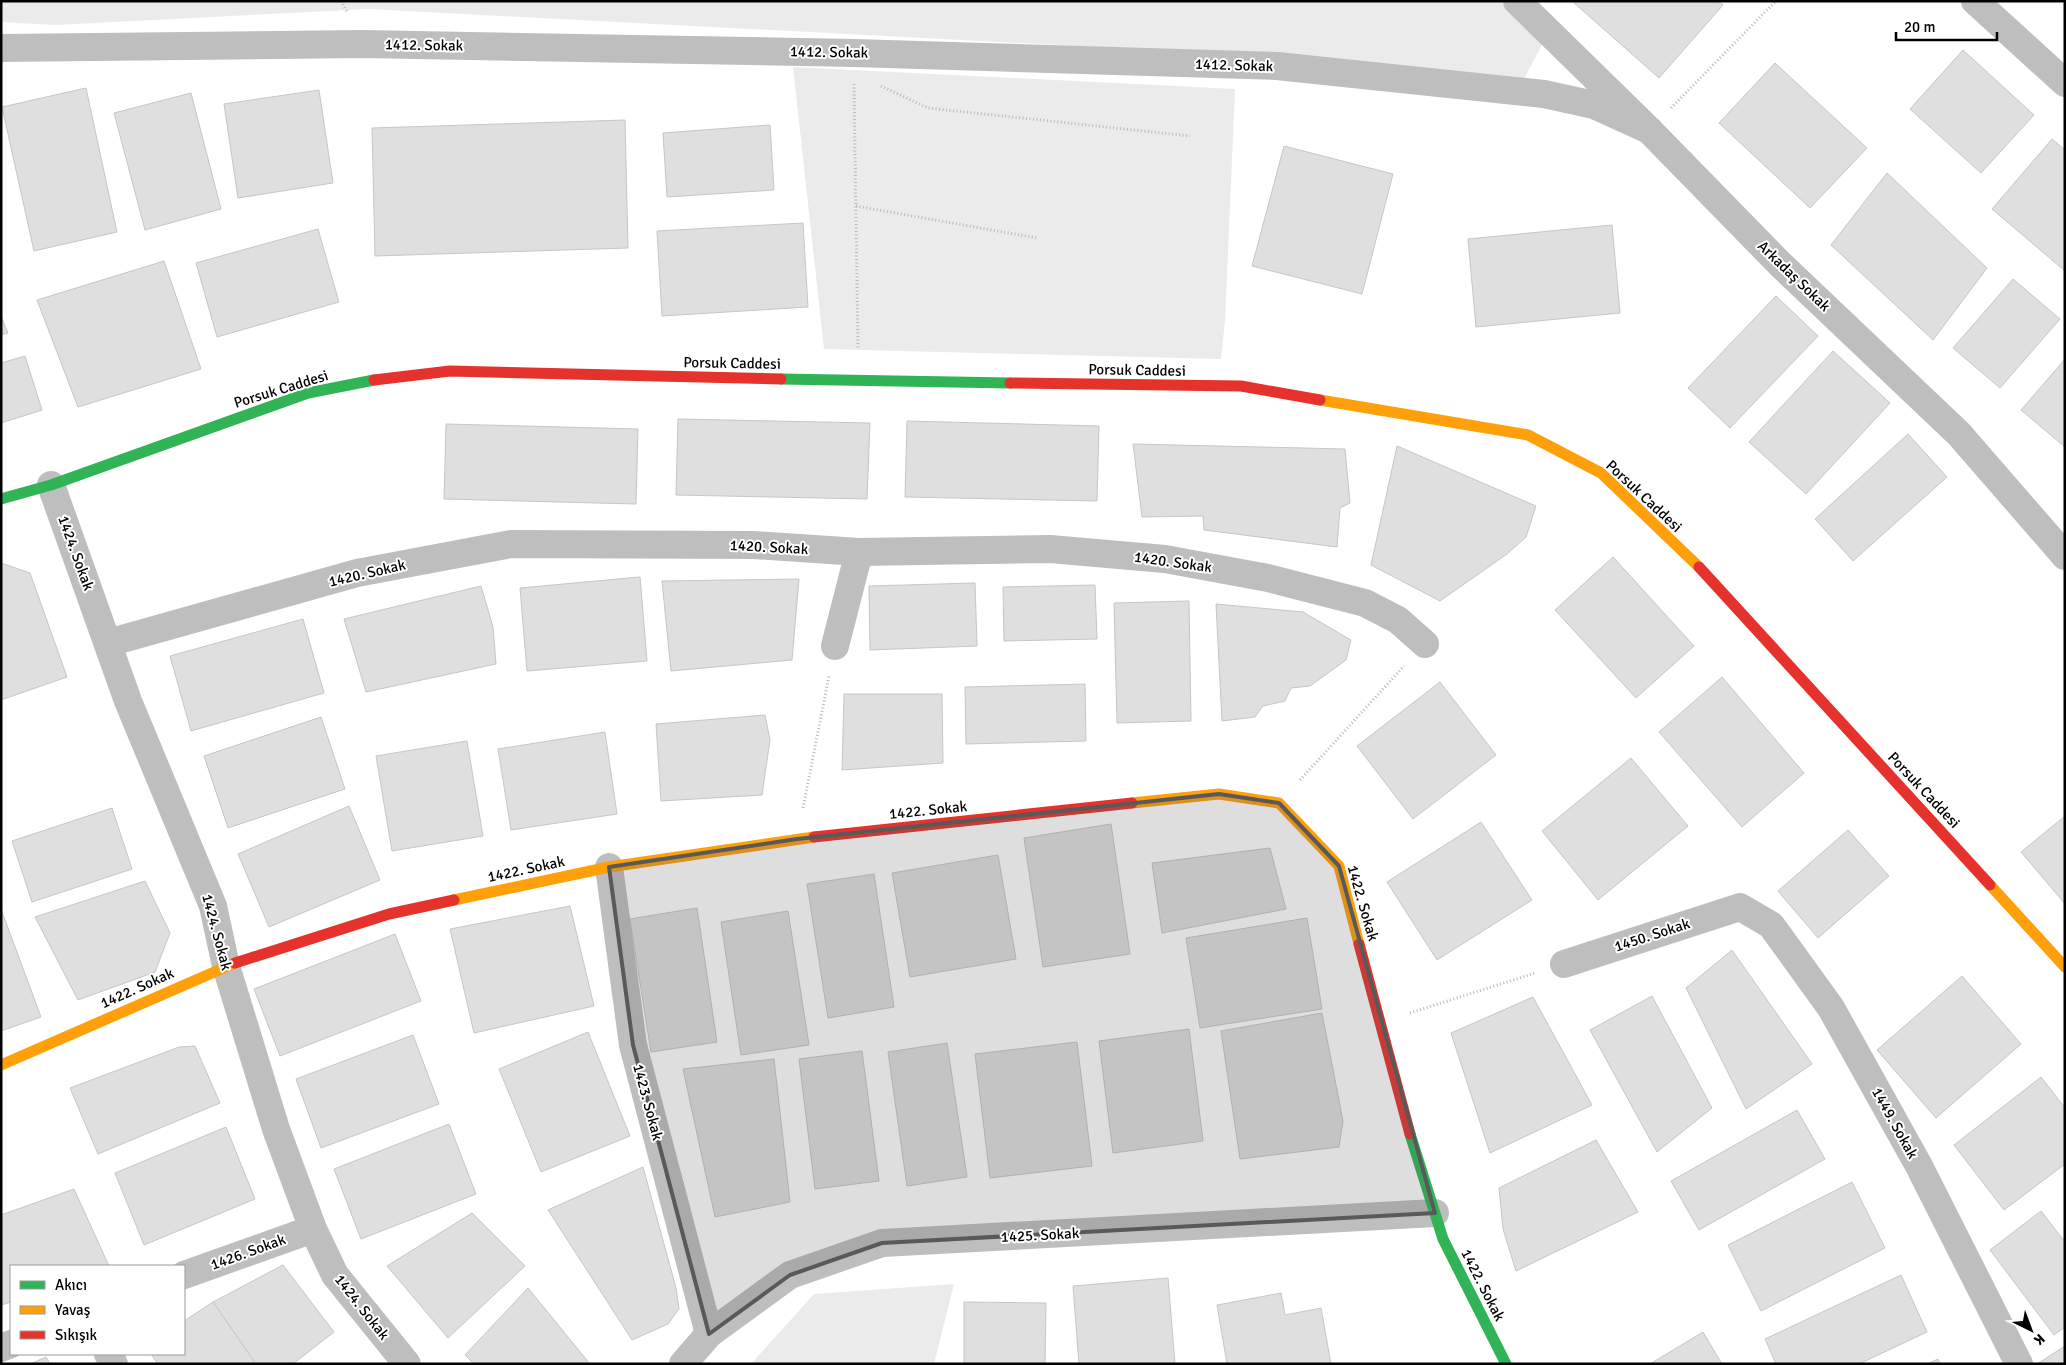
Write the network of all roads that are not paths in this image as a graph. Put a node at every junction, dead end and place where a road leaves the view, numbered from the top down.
1 (1517, 1) edge
2 (1975, 1) edge
3 (1, 48) edge
4 (2065, 83) edge
5 (1649, 130) junction
6 (51, 485) junction
7 (1, 499) edge
8 (859, 552) junction
9 (2065, 556) edge
10 (108, 643) junction
11 (1424, 644) road end
12 (835, 646) road end
13 (609, 867) junction
14 (1740, 906) joint
15 (1564, 964) road end
16 (226, 966) junction
17 (2065, 967) edge
18 (1, 1065) edge
19 (1435, 1213) junction
20 (312, 1229) junction
21 (185, 1274) edge
22 (709, 1334) junction
23 (407, 1364) edge
24 (683, 1364) edge
25 (1506, 1364) edge
26 (2019, 1364) edge

1 - 5 street, Arkadaş Sokak
2 - 4 street
3 - 5 street, 1412. Sokak
5 - 9 street, Arkadaş Sokak
6 - 7 street, Porsuk Caddesi
6 - 10 street, 1424. Sokak
6 - 17 street, Porsuk Caddesi
8 - 10 street, 1420. Sokak
8 - 11 street, 1420. Sokak
8 - 12 street
10 - 16 street, 1424. Sokak
13 - 16 street, 1422. Sokak
13 - 19 street, 1422. Sokak
13 - 22 street, 1423. Sokak
14 - 15 street, 1450. Sokak
14 - 26 street, 1449. Sokak
16 - 18 street, 1422. Sokak
16 - 20 street, 1424. Sokak
19 - 22 street, 1425. Sokak
19 - 25 street, 1422. Sokak
20 - 21 street, 1426. Sokak
20 - 23 street, 1424. Sokak
22 - 24 street, 1425. Sokak

